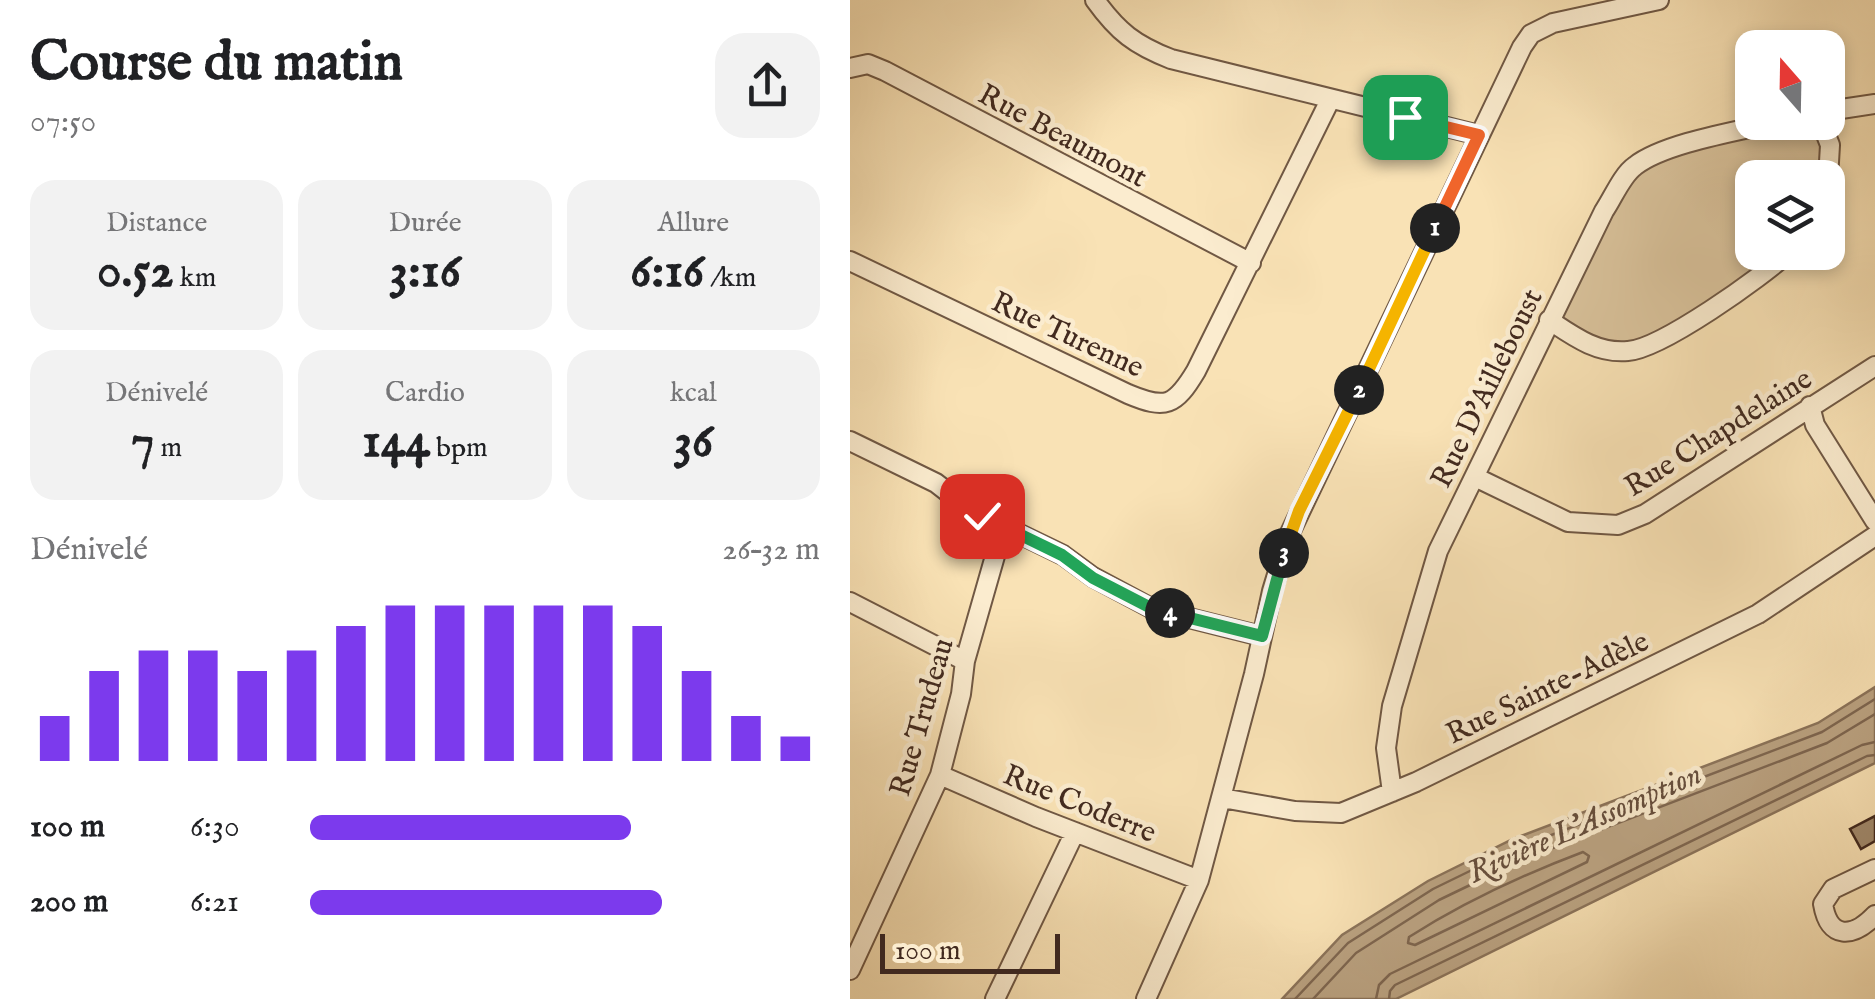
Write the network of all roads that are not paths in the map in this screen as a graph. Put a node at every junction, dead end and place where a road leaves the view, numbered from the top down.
1 (1095, 0) edge
2 (1659, 0) edge
3 (850, 68) edge
4 (1330, 100) junction
5 (1875, 104) edge
6 (1845, 108) edge
7 (1735, 133) edge
8 (1479, 135) junction
9 (850, 261) edge
10 (1250, 263) junction
11 (1762, 270) edge
12 (1548, 320) junction
13 (1875, 366) edge
14 (1810, 406) junction
15 (850, 440) edge
16 (1476, 477) junction
17 (1875, 521) edge
18 (1002, 528) junction
19 (1875, 536) edge
20 (850, 602) edge
21 (1262, 636) junction
22 (965, 661) junction
23 (940, 775) junction
24 (1392, 792) junction
25 (1222, 798) junction
26 (1075, 832) junction
27 (1875, 868) edge
28 (1200, 880) junction
29 (1875, 915) edge
30 (850, 970) edge
31 (995, 999) edge
32 (1146, 999) edge

1 - 4 street
2 - 8 street
3 - 10 street, Rue Beaumont
4 - 8 street
4 - 10 street, Rue Turenne
5 - 6 street
7 - 12 street, Rue D'Ailleboust
8 - 21 street
9 - 10 street, Rue Turenne
11 - 12 street
12 - 16 street, Rue D'Ailleboust
13 - 14 street, Rue Chapdelaine
14 - 16 street, Rue Chapdelaine
14 - 17 street
15 - 18 street
16 - 24 street, Rue D'Ailleboust
18 - 21 street
18 - 22 street, Rue Trudeau
19 - 24 street, Rue Sainte-Adèle
20 - 22 street
21 - 25 street
22 - 23 street, Rue Trudeau
23 - 26 street, Rue Coderre
23 - 30 street, Rue Trudeau
24 - 25 street, Rue Sainte-Adèle
25 - 28 street
26 - 28 street, Rue Coderre
26 - 31 street
27 - 29 street
28 - 32 street

